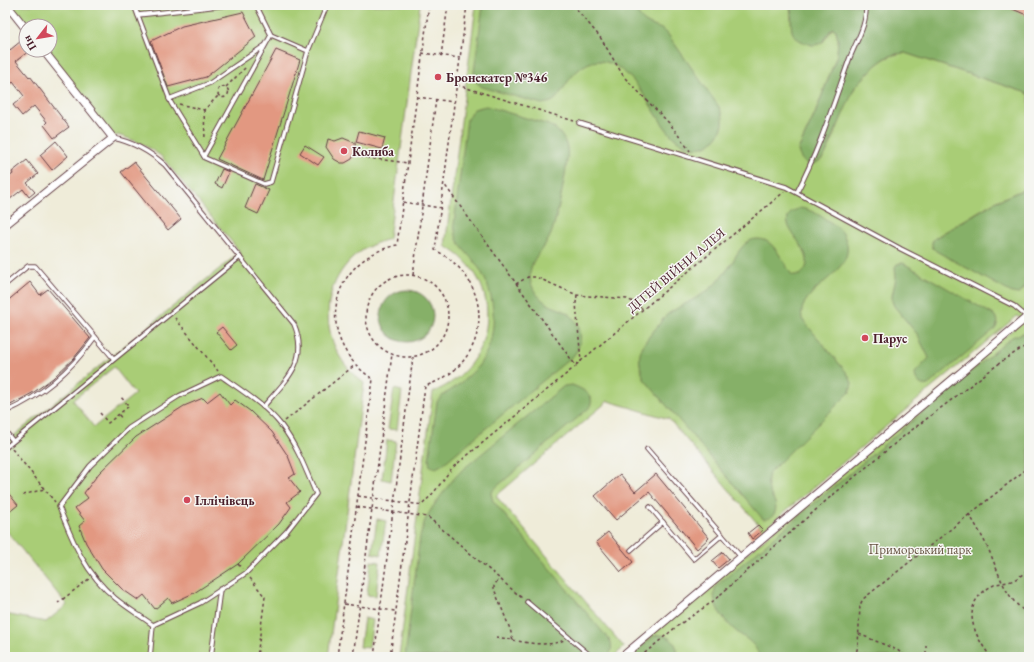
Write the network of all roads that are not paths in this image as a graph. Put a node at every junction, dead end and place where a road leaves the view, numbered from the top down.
1 (7, 5) edge
2 (134, 5) edge
3 (228, 5) edge
4 (256, 5) edge
5 (327, 5) edge
6 (866, 5) edge
7 (138, 15) junction
8 (18, 19) edge
9 (271, 35) junction
10 (264, 46) junction
11 (308, 51) junction
12 (49, 58) edge
13 (170, 101) junction
14 (579, 123) road end
15 (113, 138) junction
16 (204, 156) junction
17 (797, 192) junction
18 (5, 225) edge
19 (240, 257) junction
20 (5, 285) edge
21 (1028, 317) edge
22 (96, 337) junction
23 (114, 359) junction
24 (263, 407) junction
25 (5, 412) edge
26 (5, 431) edge
27 (13, 441) junction
28 (5, 448) edge
29 (647, 449) dead end
30 (650, 507) dead end
31 (663, 522) junction
32 (722, 535) junction
33 (631, 550) dead end
34 (742, 558) junction
35 (220, 589) junction
36 (527, 602) road end
37 (154, 624) junction
38 (150, 657) edge
39 (211, 657) edge
40 (592, 657) edge
41 (622, 657) edge

1 - 8 street
2 - 7 lane
3 - 7 lane
4 - 9 lane
5 - 11 lane
6 - 17 lane
7 - 13 lane
9 - 10 lane
9 - 11 lane
10 - 13 lane
10 - 16 lane
11 - 16 lane
12 - 15 street
13 - 16 lane
14 - 17 lane
15 - 18 street
15 - 19 lane
17 - 21 lane
19 - 23 lane
19 - 24 lane
20 - 22 lane
21 - 34 street
22 - 23 lane
22 - 25 lane
23 - 27 lane
24 - 35 lane
24 - 37 lane
26 - 27 lane
27 - 28 lane
29 - 32 lane
30 - 31 lane
31 - 32 lane
31 - 33 lane
32 - 34 lane
34 - 41 street
35 - 37 lane
35 - 39 lane
36 - 40 lane
37 - 38 lane

